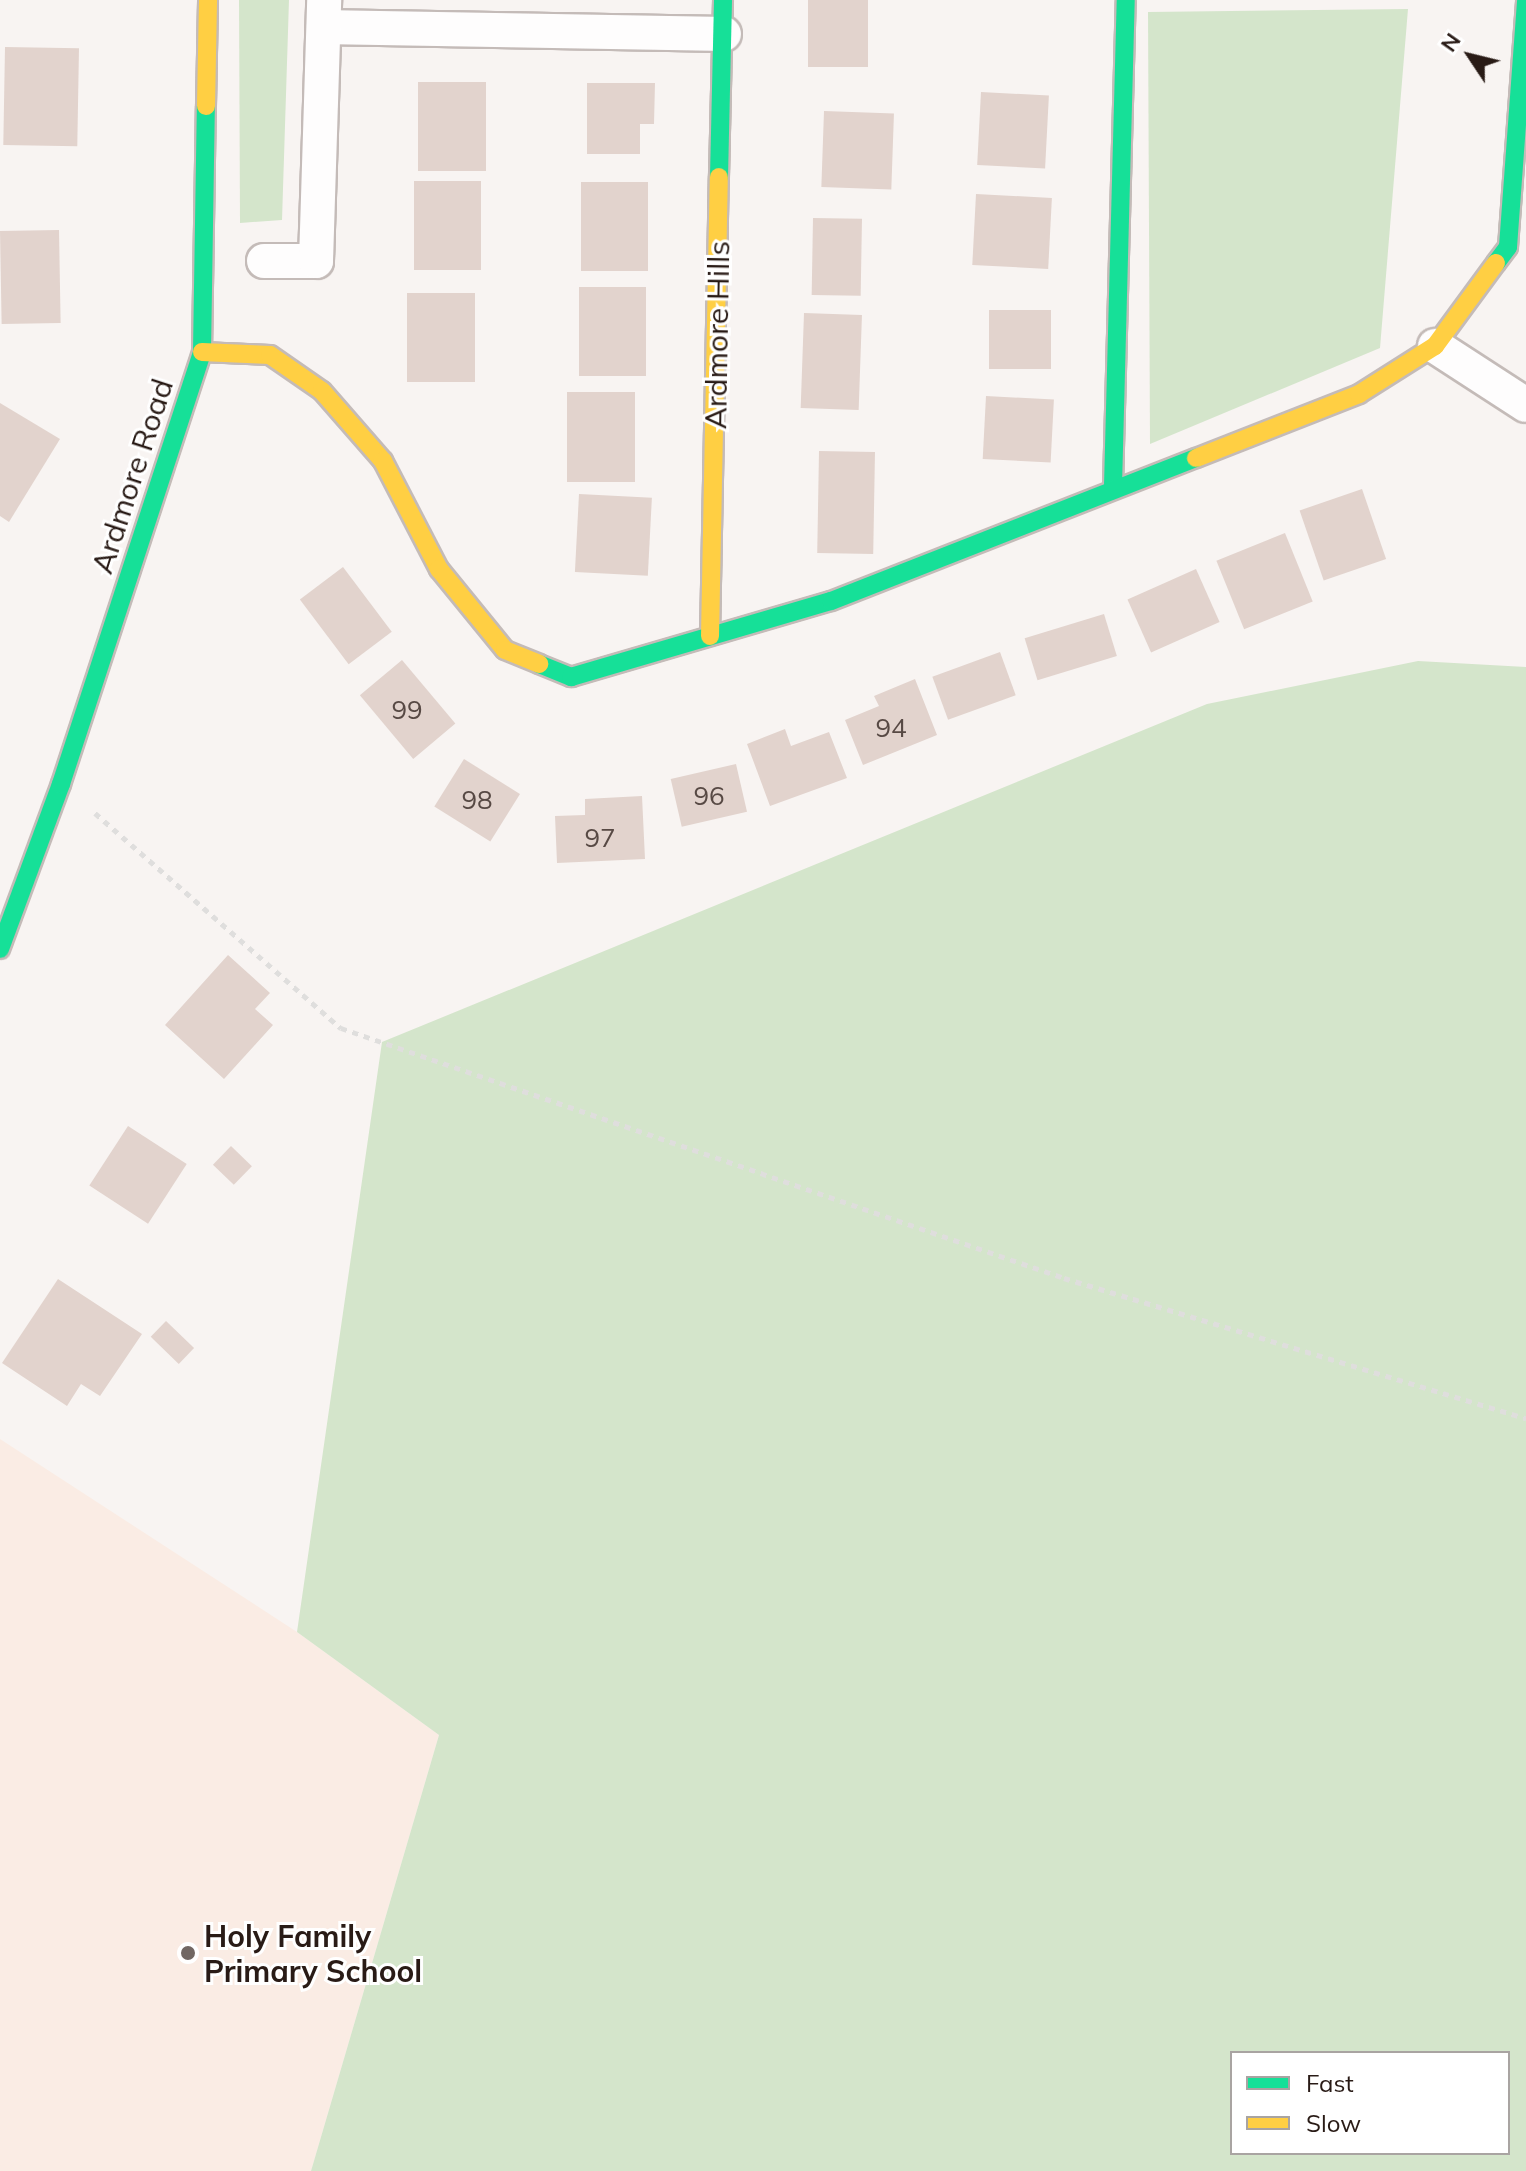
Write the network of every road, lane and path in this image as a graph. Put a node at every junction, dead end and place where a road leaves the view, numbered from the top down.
1 (208, 0) edge
2 (723, 0) edge
3 (1126, 0) edge
4 (1526, 0) edge
5 (324, 14) edge
6 (724, 34) junction
7 (1517, 231) edge
8 (264, 261) dead end
9 (1435, 346) junction
10 (202, 352) junction
11 (1526, 405) edge
12 (1113, 486) junction
13 (710, 636) junction
14 (61, 784) junction
15 (0, 949) edge
16 (1526, 1418) edge

1 - 10 street, Ardmore Road
2 - 6 street, Ardmore Hills
3 - 12 street
4 - 7 street
5 - 6 street
5 - 8 street
6 - 13 street, Ardmore Hills
7 - 9 street
9 - 11 street
9 - 12 street
10 - 13 street
10 - 14 street, Ardmore Road
12 - 13 street
14 - 15 street, Ardmore Road
14 - 16 path

